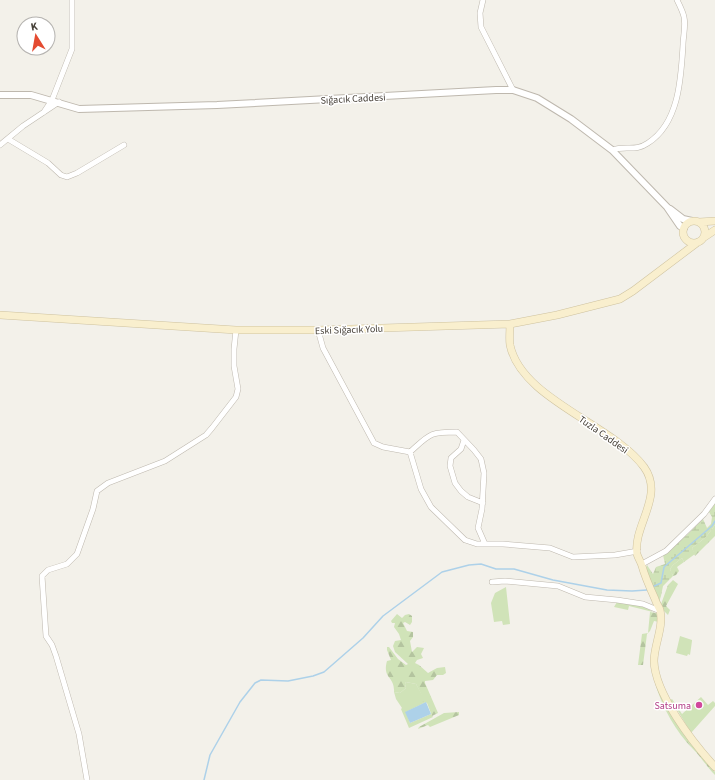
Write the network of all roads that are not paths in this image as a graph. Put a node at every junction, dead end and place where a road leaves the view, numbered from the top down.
1 (72, 0) edge
2 (483, 0) edge
3 (678, 0) edge
4 (513, 90) junction
5 (0, 94) edge
6 (52, 100) junction
7 (59, 102) junction
8 (44, 112) junction
9 (8, 139) junction
10 (0, 145) edge
11 (124, 145) dead end
12 (612, 150) junction
13 (667, 207) junction
14 (715, 221) edge
15 (696, 222) junction
16 (715, 230) edge
17 (684, 232) junction
18 (700, 240) junction
19 (680, 254) junction
20 (0, 315) edge
21 (510, 324) junction
22 (236, 330) junction
23 (318, 330) junction
24 (464, 440) junction
25 (410, 452) junction
26 (715, 499) edge
27 (483, 503) junction
28 (485, 544) junction
29 (638, 551) junction
30 (642, 564) junction
31 (492, 582) dead end
32 (660, 611) junction
33 (715, 767) edge
34 (87, 780) edge

1 - 6 street
2 - 4 street
3 - 12 street
4 - 7 street, Sığacık Caddesi
4 - 12 street, Sığacık Caddesi
5 - 6 street, Sığacık Caddesi
6 - 7 street, Sığacık Caddesi
6 - 8 street
7 - 8 street
8 - 9 street
9 - 10 street
9 - 11 street
12 - 13 street, Sığacık Caddesi
13 - 15 street
13 - 17 street
14 - 15 main road
15 - 17 main road
15 - 18 main road
16 - 18 main road, Eski Sığacık Yolu
17 - 18 main road
17 - 19 main road
18 - 19 main road, Eski Sığacık Yolu
19 - 21 main road, Eski Sığacık Yolu
20 - 22 main road, Eski Sığacık Yolu
21 - 23 main road, Eski Sığacık Yolu
21 - 29 main road, Tuzla Caddesi
22 - 23 main road, Eski Sığacık Yolu
22 - 34 street
23 - 25 street
24 - 25 street
24 - 27 street
24 - 27 street
25 - 28 street
26 - 30 street
27 - 28 street
28 - 29 street
29 - 30 main road, Tuzla Caddesi
30 - 32 main road, Tuzla Caddesi
31 - 32 street
32 - 33 main road

